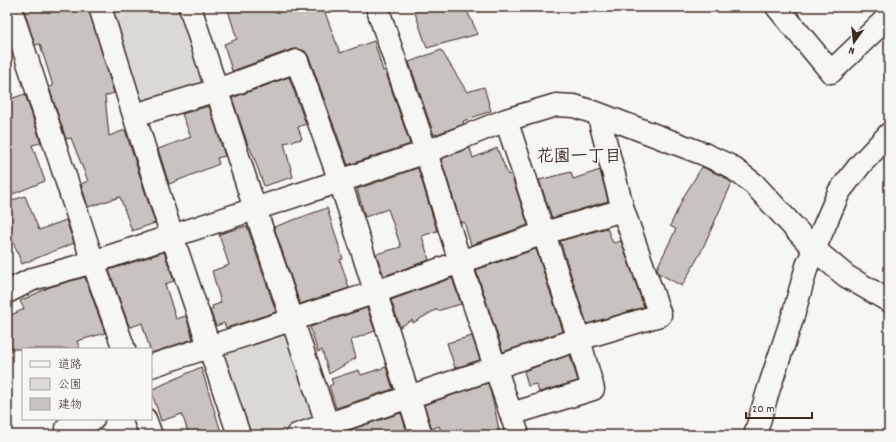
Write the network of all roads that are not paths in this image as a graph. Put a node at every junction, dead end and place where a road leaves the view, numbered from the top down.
1 (10, 7) edge
2 (101, 7) edge
3 (190, 7) edge
4 (377, 7) edge
5 (777, 7) edge
6 (889, 16) edge
7 (217, 90) junction
8 (599, 114) junction
9 (135, 115) junction
10 (506, 120) junction
11 (889, 134) edge
12 (426, 152) junction
13 (340, 181) junction
14 (255, 209) junction
15 (623, 210) junction
16 (544, 233) junction
17 (172, 236) junction
18 (814, 249) junction
19 (94, 262) junction
20 (460, 262) junction
21 (7, 292) edge
22 (376, 292) junction
23 (889, 301) edge
24 (293, 320) junction
25 (579, 340) junction
26 (210, 346) junction
27 (124, 348) edge
28 (152, 366) edge
29 (495, 368) junction
30 (408, 397) junction
31 (511, 414) junction
32 (90, 420) edge
33 (145, 420) edge
34 (66, 428) dead end
35 (329, 430) edge
36 (150, 435) edge
37 (239, 435) edge
38 (296, 435) edge
39 (421, 435) edge
40 (518, 435) edge
41 (755, 435) edge

1 - 19 street
2 - 9 street
3 - 7 street
4 - 12 street
5 - 6 street
7 - 9 street
7 - 13 street
7 - 14 street
8 - 10 street
8 - 15 street
8 - 18 street
9 - 17 street
10 - 12 street
10 - 16 street
11 - 18 street
12 - 13 street
12 - 20 street
13 - 14 street
13 - 22 street
14 - 17 street
14 - 24 street
15 - 16 street
15 - 25 street
16 - 20 street
16 - 25 street
17 - 19 street
17 - 26 street
18 - 23 street
18 - 41 street
19 - 21 street
19 - 27 street
20 - 22 street
20 - 29 street
22 - 24 street
22 - 30 street
24 - 26 street
24 - 35 street
25 - 29 street
25 - 31 street
26 - 28 street
26 - 37 street
29 - 30 street
29 - 31 street
30 - 35 street
30 - 39 street
31 - 40 street
32 - 34 street
33 - 36 street
35 - 38 street

